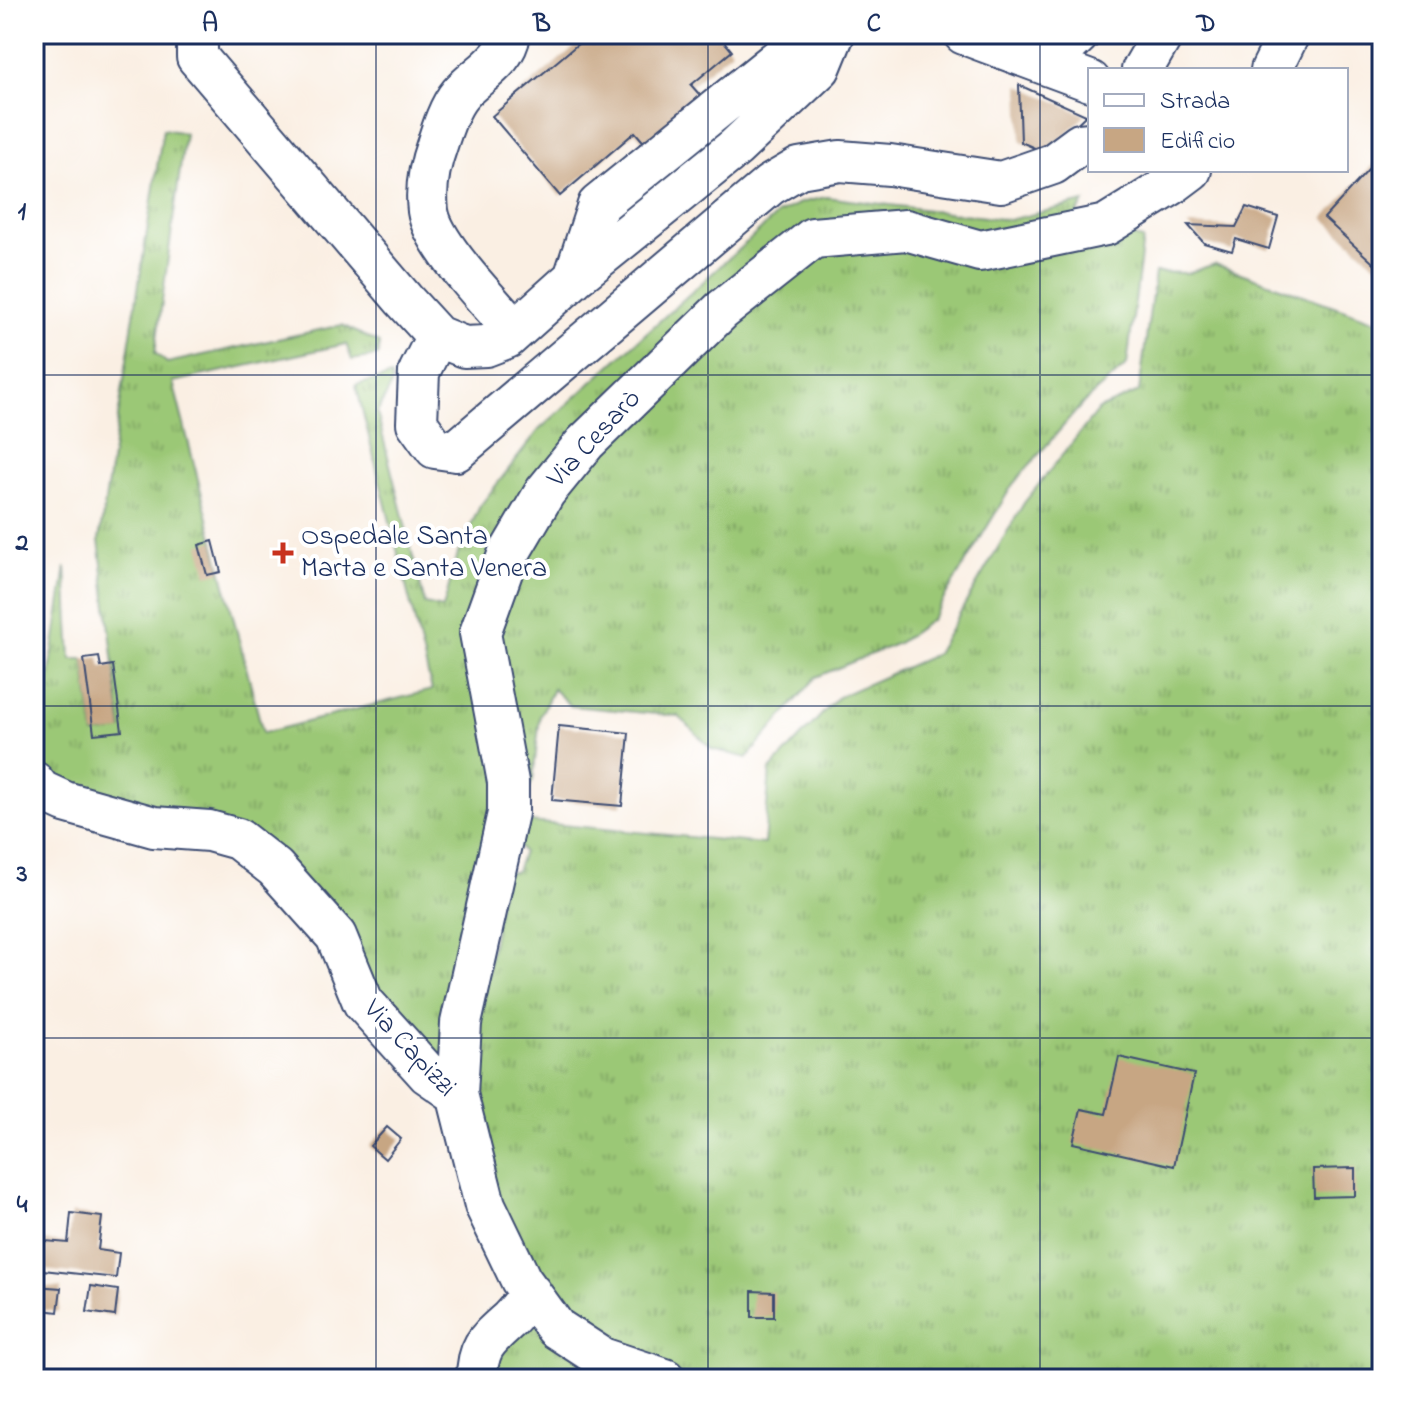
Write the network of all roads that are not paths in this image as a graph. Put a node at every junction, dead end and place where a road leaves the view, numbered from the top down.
1 (197, 34) edge
2 (510, 34) edge
3 (813, 34) edge
4 (834, 34) edge
5 (964, 34) edge
6 (1079, 34) edge
7 (1163, 34) edge
8 (1289, 34) edge
9 (1048, 64) junction
10 (1143, 68) edge
11 (1272, 68) edge
12 (1088, 80) edge
13 (1088, 143) edge
14 (735, 148) junction
15 (1188, 172) edge
16 (770, 185) junction
17 (574, 278) junction
18 (521, 324) junction
19 (437, 336) junction
20 (564, 359) junction
21 (34, 782) edge
22 (457, 1094) junction
23 (531, 1293) junction
24 (477, 1379) edge
25 (665, 1379) edge

1 - 19 street
2 - 18 street
3 - 17 street
4 - 14 street
5 - 9 street
6 - 9 street
7 - 10 street
8 - 11 street
9 - 12 street
13 - 16 street
14 - 16 street
14 - 17 street
15 - 22 street, Via Cesarò
16 - 20 street
17 - 18 street
18 - 19 street
18 - 20 street
19 - 20 street
21 - 22 street, Via Capizzi
22 - 23 street, Via Capizzi
23 - 24 street
23 - 25 street, Via Capizzi

